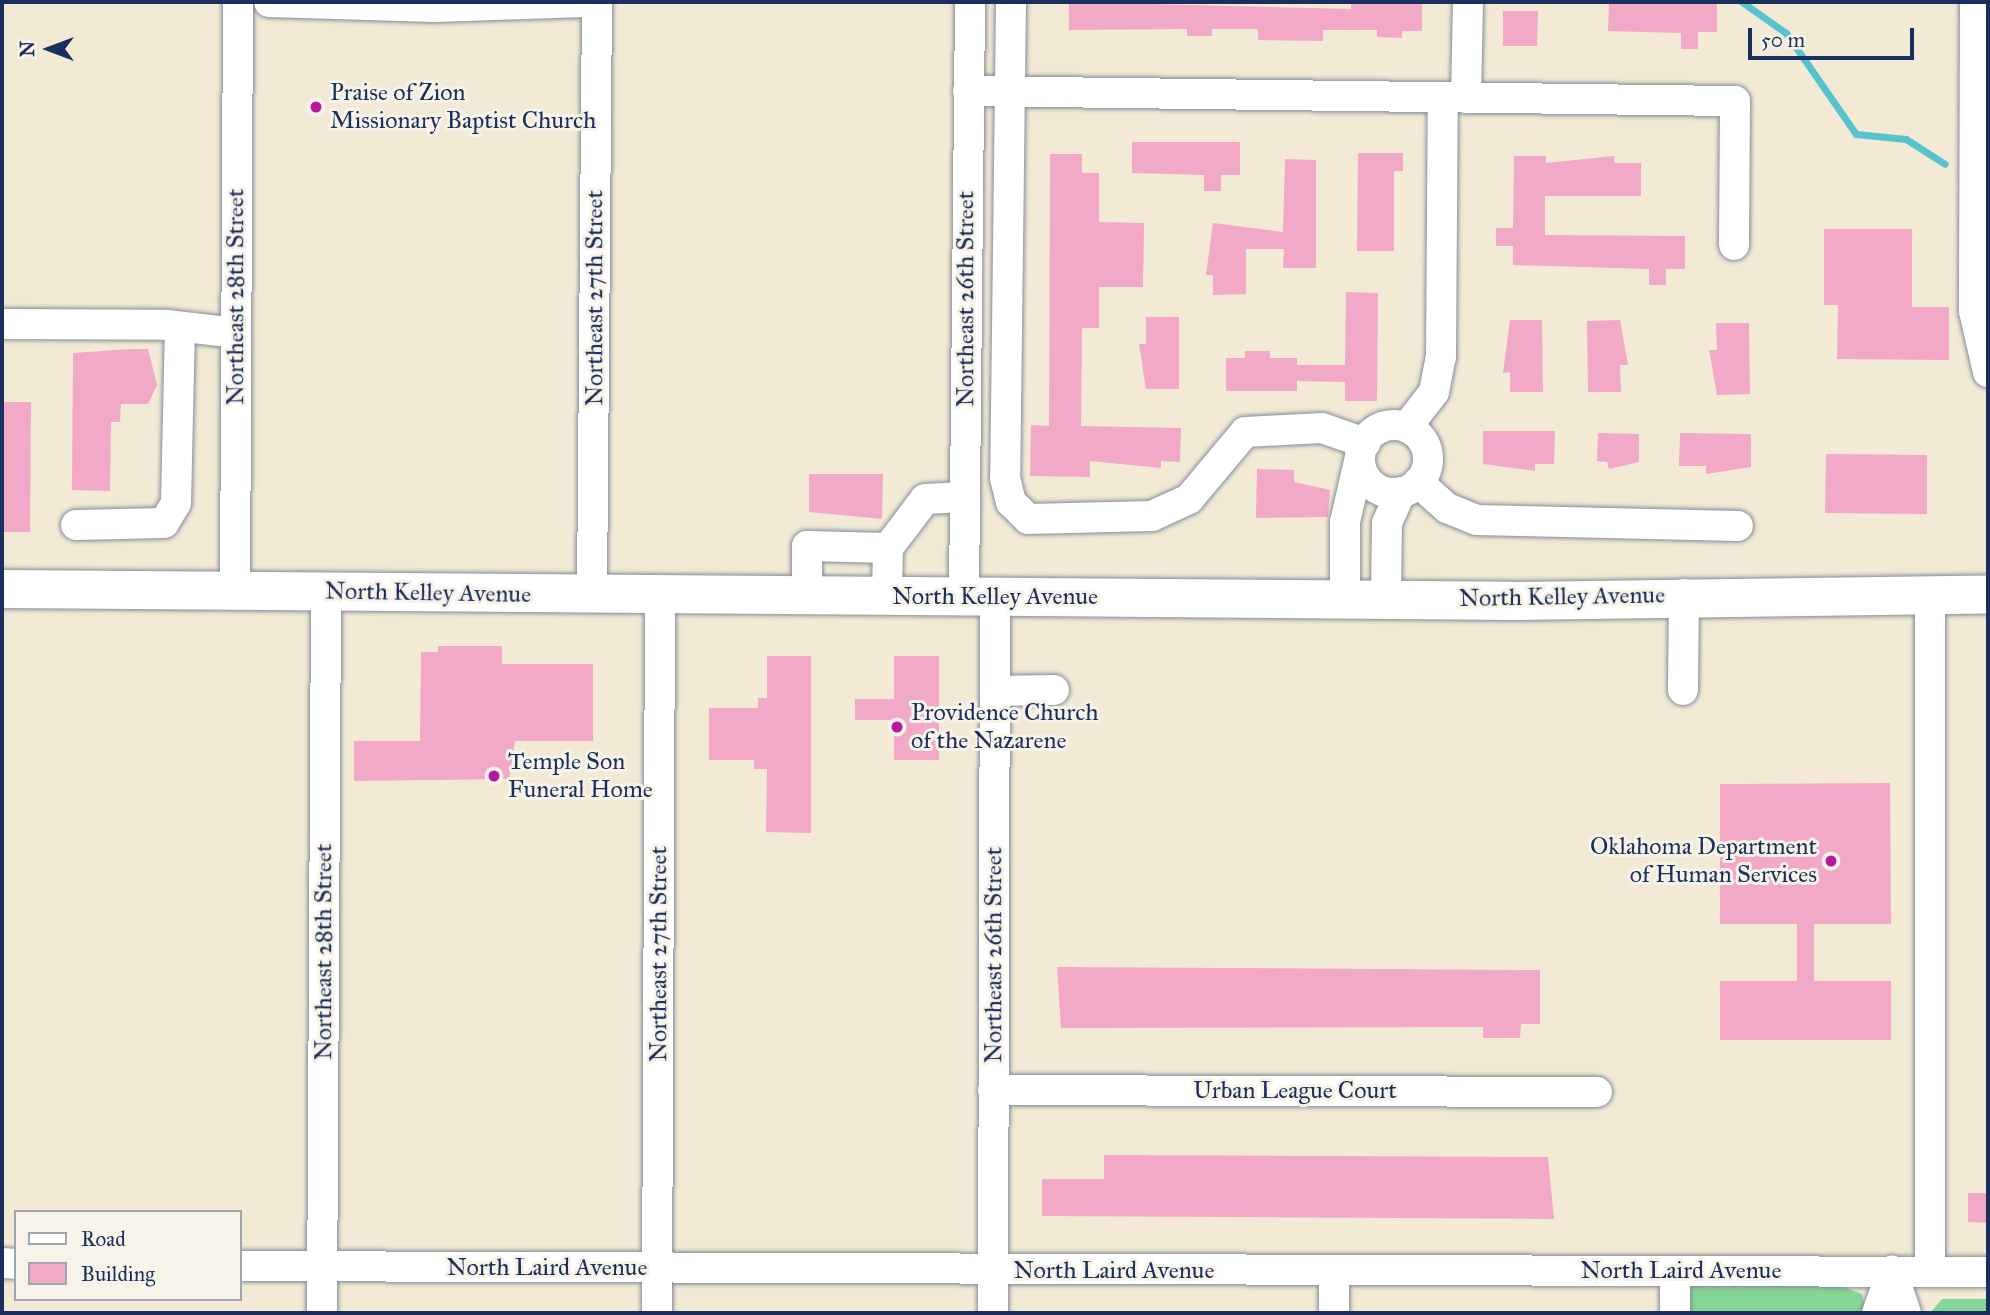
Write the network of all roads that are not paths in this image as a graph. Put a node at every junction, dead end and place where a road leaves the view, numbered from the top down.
1 (237, 2) edge
2 (269, 2) edge
3 (585, 2) edge
4 (597, 2) edge
5 (970, 2) edge
6 (1010, 2) edge
7 (1468, 2) edge
8 (1975, 2) edge
9 (968, 91) junction
10 (1011, 92) junction
11 (1455, 98) junction
12 (1734, 245) dead end
13 (2, 324) edge
14 (180, 327) junction
15 (236, 333) junction
16 (1988, 372) edge
17 (1407, 427) junction
18 (1363, 450) junction
19 (1410, 487) junction
20 (965, 497) junction
21 (76, 525) dead end
22 (1738, 526) dead end
23 (888, 548) junction
24 (2, 589) edge
25 (326, 591) junction
26 (235, 592) junction
27 (1684, 594) junction
28 (1988, 594) edge
29 (593, 595) junction
30 (660, 595) junction
31 (1930, 595) junction
32 (807, 596) junction
33 (887, 596) junction
34 (980, 596) junction
35 (1345, 599) junction
36 (1386, 600) junction
37 (1054, 690) dead end
38 (1683, 690) dead end
39 (995, 691) junction
40 (993, 1090) junction
41 (1597, 1092) dead end
42 (242, 1266) edge
43 (322, 1268) junction
44 (657, 1268) junction
45 (994, 1271) junction
46 (1334, 1271) junction
47 (1675, 1271) junction
48 (1892, 1271) junction
49 (1930, 1271) junction
50 (1988, 1272) edge
51 (322, 1313) edge
52 (657, 1313) edge
53 (993, 1313) edge
54 (1334, 1313) edge
55 (1675, 1313) edge
56 (1877, 1313) edge
57 (1906, 1313) edge

1 - 15 street, Northeast 28th Street
2 - 3 street
4 - 29 street, Northeast 27th Street
5 - 9 street, Northeast 26th Street
6 - 10 street
7 - 11 street
8 - 16 street
9 - 10 street
9 - 20 street, Northeast 26th Street
10 - 11 street
10 - 18 street
11 - 12 street
11 - 17 street
13 - 14 street
14 - 15 street
14 - 21 street
15 - 26 street, Northeast 28th Street
17 - 18 street
17 - 19 street
18 - 19 street
18 - 35 street
19 - 22 street
19 - 36 street
20 - 23 street
20 - 34 street, Northeast 26th Street
23 - 32 street
23 - 33 street
24 - 26 main road, North Kelley Avenue
25 - 26 main road, North Kelley Avenue
25 - 29 main road, North Kelley Avenue
25 - 43 street, Northeast 28th Street
27 - 31 main road, North Kelley Avenue
27 - 36 main road, North Kelley Avenue
27 - 38 street
28 - 31 main road, North Kelley Avenue
29 - 30 main road, North Kelley Avenue
30 - 32 main road, North Kelley Avenue
30 - 44 street, Northeast 27th Street
31 - 49 street
32 - 33 main road, North Kelley Avenue
33 - 34 main road, North Kelley Avenue
34 - 35 main road, North Kelley Avenue
34 - 39 street, Northeast 26th Street
35 - 36 main road, North Kelley Avenue
37 - 39 street
39 - 40 street, Northeast 26th Street
40 - 41 street, Urban League Court
40 - 45 street, Northeast 26th Street
42 - 43 street, North Laird Avenue
43 - 44 street, North Laird Avenue
43 - 51 street, Northeast 28th Street
44 - 45 street, North Laird Avenue
44 - 52 street, Northeast 27th Street
45 - 46 street, North Laird Avenue
45 - 53 street, Northeast 26th Street
46 - 47 street, North Laird Avenue
46 - 54 street
47 - 48 street, North Laird Avenue
47 - 55 street
48 - 49 street, North Laird Avenue
48 - 56 street
48 - 57 street
49 - 50 street, North Laird Avenue

